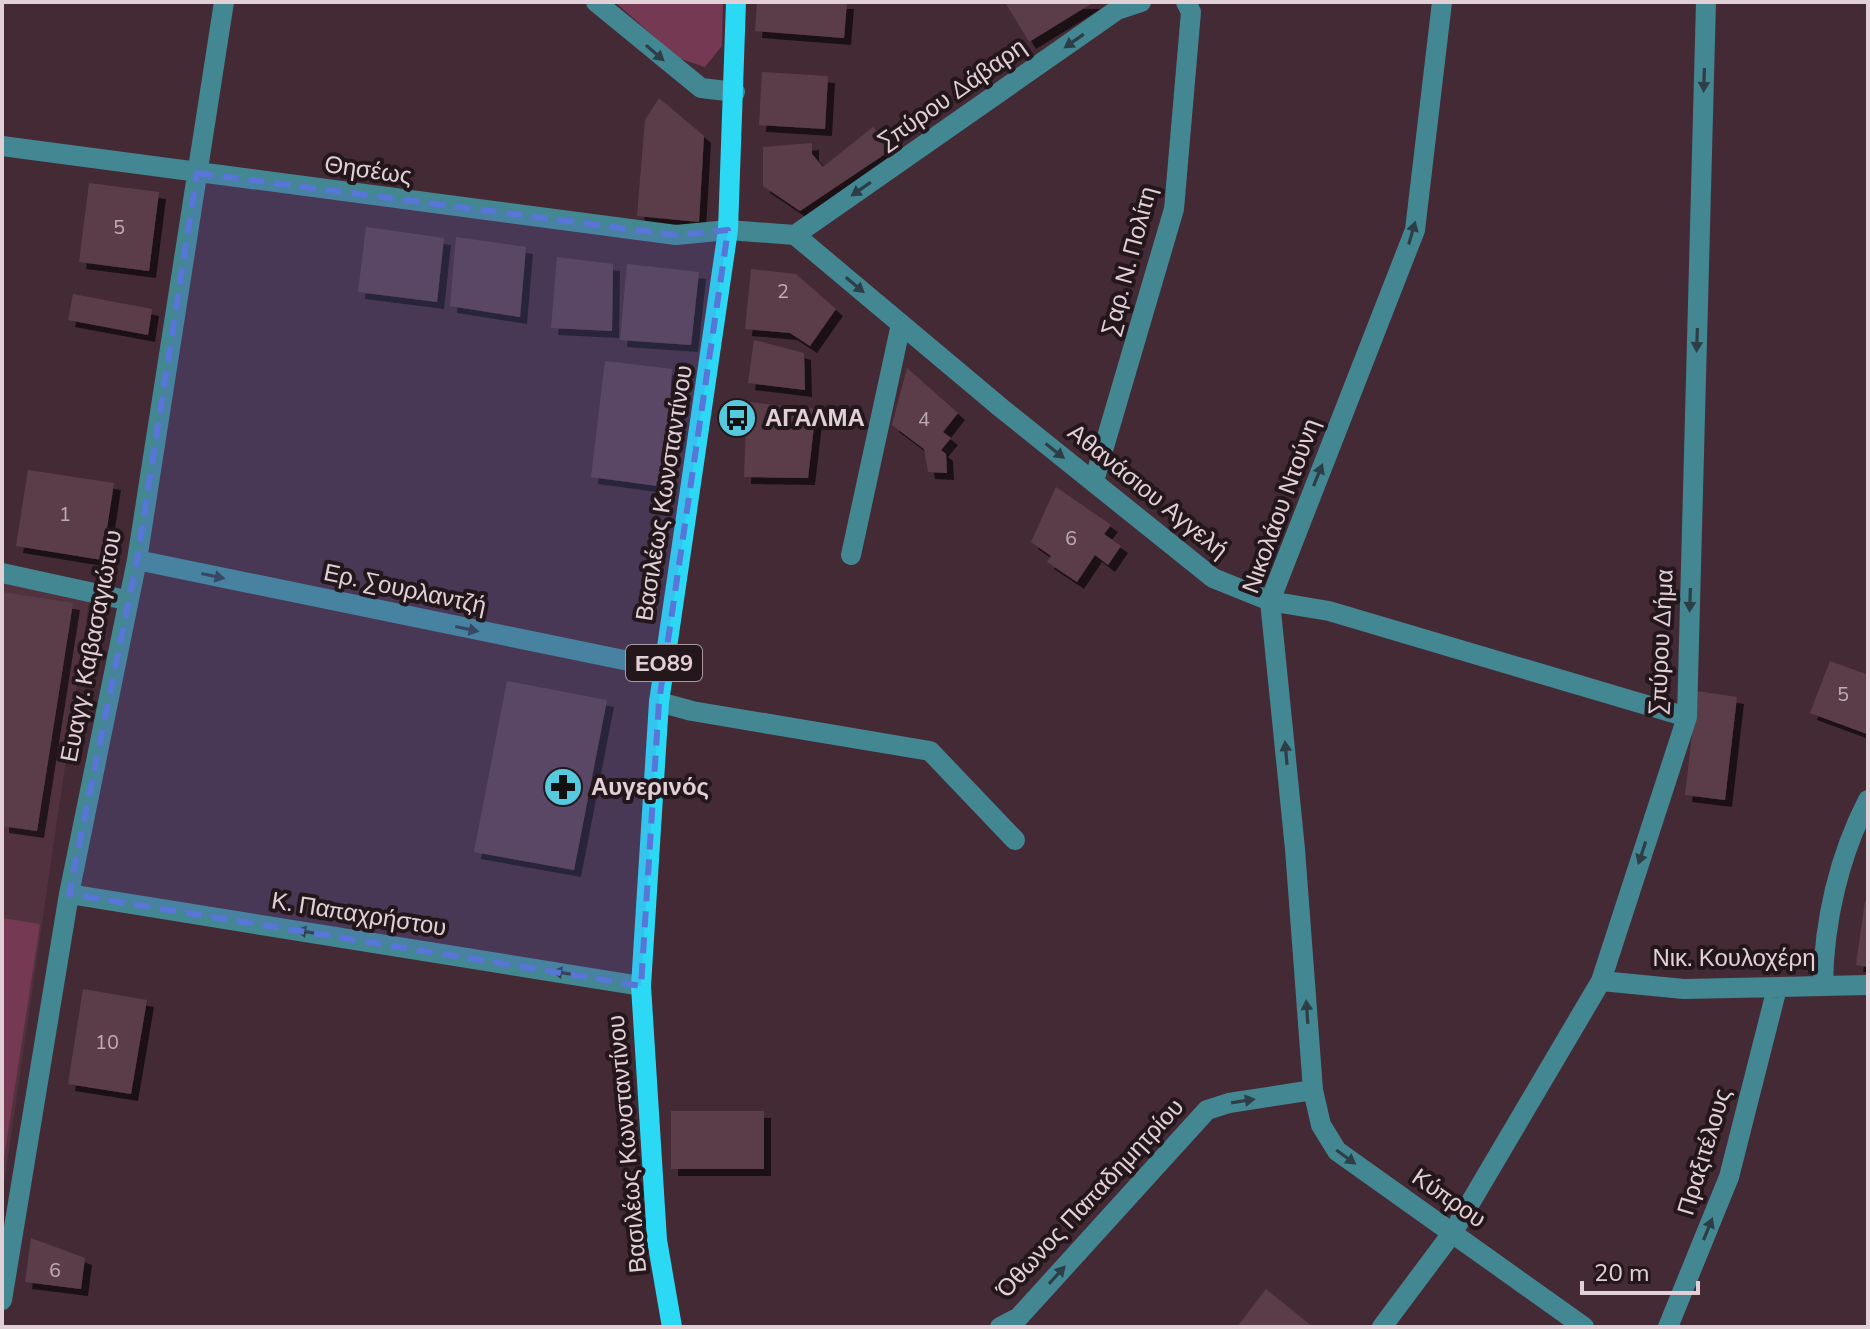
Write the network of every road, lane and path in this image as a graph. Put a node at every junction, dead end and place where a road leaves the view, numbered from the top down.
1 (224, 2) edge
2 (596, 2) edge
3 (736, 2) edge
4 (1141, 2) edge
5 (1186, 2) edge
6 (1442, 2) edge
7 (1706, 2) edge
8 (1102, 12) edge
9 (735, 92) junction
10 (2, 146) edge
11 (197, 173) junction
12 (728, 230) junction
13 (795, 235) junction
14 (901, 324) junction
15 (1094, 481) junction
16 (851, 555) dead end
17 (137, 560) junction
18 (2, 573) edge
19 (126, 600) junction
20 (1270, 601) junction
21 (663, 668) junction
22 (659, 702) junction
23 (1687, 717) junction
24 (1868, 800) edge
25 (1015, 840) dead end
26 (69, 894) junction
27 (1601, 981) junction
28 (1823, 984) junction
29 (1868, 985) edge
30 (641, 986) junction
31 (1777, 988) junction
32 (1313, 1090) junction
33 (1453, 1232) junction
34 (2, 1300) edge
35 (672, 1327) edge
36 (1000, 1327) edge
37 (1382, 1327) edge
38 (1584, 1327) edge
39 (1668, 1327) edge

1 - 11 street, Ευαγγ. Καβασαγιώτου
2 -> 9 street
3 - 9 main road, Βασιλέως Κωνσταντίνου / ΕΟ89
4 - 8 street, Σπύρου Δάβαρη
5 - 15 street, Σαρ. Ν. Πολίτη
20 -> 6 street, Νικολάου Ντούνη
7 -> 23 street, Σπύρου Δήμα
8 -> 13 street, Σπύρου Δάβαρη
9 - 12 main road, Βασιλέως Κωνσταντίνου / ΕΟ89
10 - 11 street, Θησέως
11 - 12 street, Θησέως
11 - 17 street, Ευαγγ. Καβασαγιώτου
12 - 13 street
12 - 21 main road, Βασιλέως Κωνσταντίνου / ΕΟ89
13 -> 14 street, Αθανάσιου Αγγελή
14 -> 15 street, Αθανάσιου Αγγελή
14 - 16 street
15 - 20 street, Αθανάσιου Αγγελή
17 - 19 street, Ευαγγ. Καβασαγιώτου
17 -> 21 street, Ερ. Σουρλαντζή
18 - 19 street
19 - 26 street, Ευαγγ. Καβασαγιώτου
20 - 23 street, Αθανάσιου Αγγελή
32 -> 20 street, Νικολάου Ντούνη
21 - 22 main road, Βασιλέως Κωνσταντίνου / ΕΟ89
22 - 25 street
22 - 30 main road, Βασιλέως Κωνσταντίνου / ΕΟ89
23 -> 27 street, Σπύρου Δήμα
24 - 28 street
30 -> 26 street, Κ. Παπαχρήστου
26 - 34 street, Ευαγγ. Καβασαγιώτου
27 - 31 street, Νικ. Κουλοχέρη
27 - 33 street, Σπύρου Δήμα
28 - 29 street, Νικ. Κουλοχέρη
28 - 31 street, Νικ. Κουλοχέρη
30 - 35 main road, Βασιλέως Κωνσταντίνου / ΕΟ89
39 -> 31 street, Πραξιτέλους
32 -> 33 street, Κύπρου
36 -> 32 street, Όθωνος Παπαδημητρίου
33 - 37 street, Σπύρου Δήμα
33 - 38 street, Κύπρου

